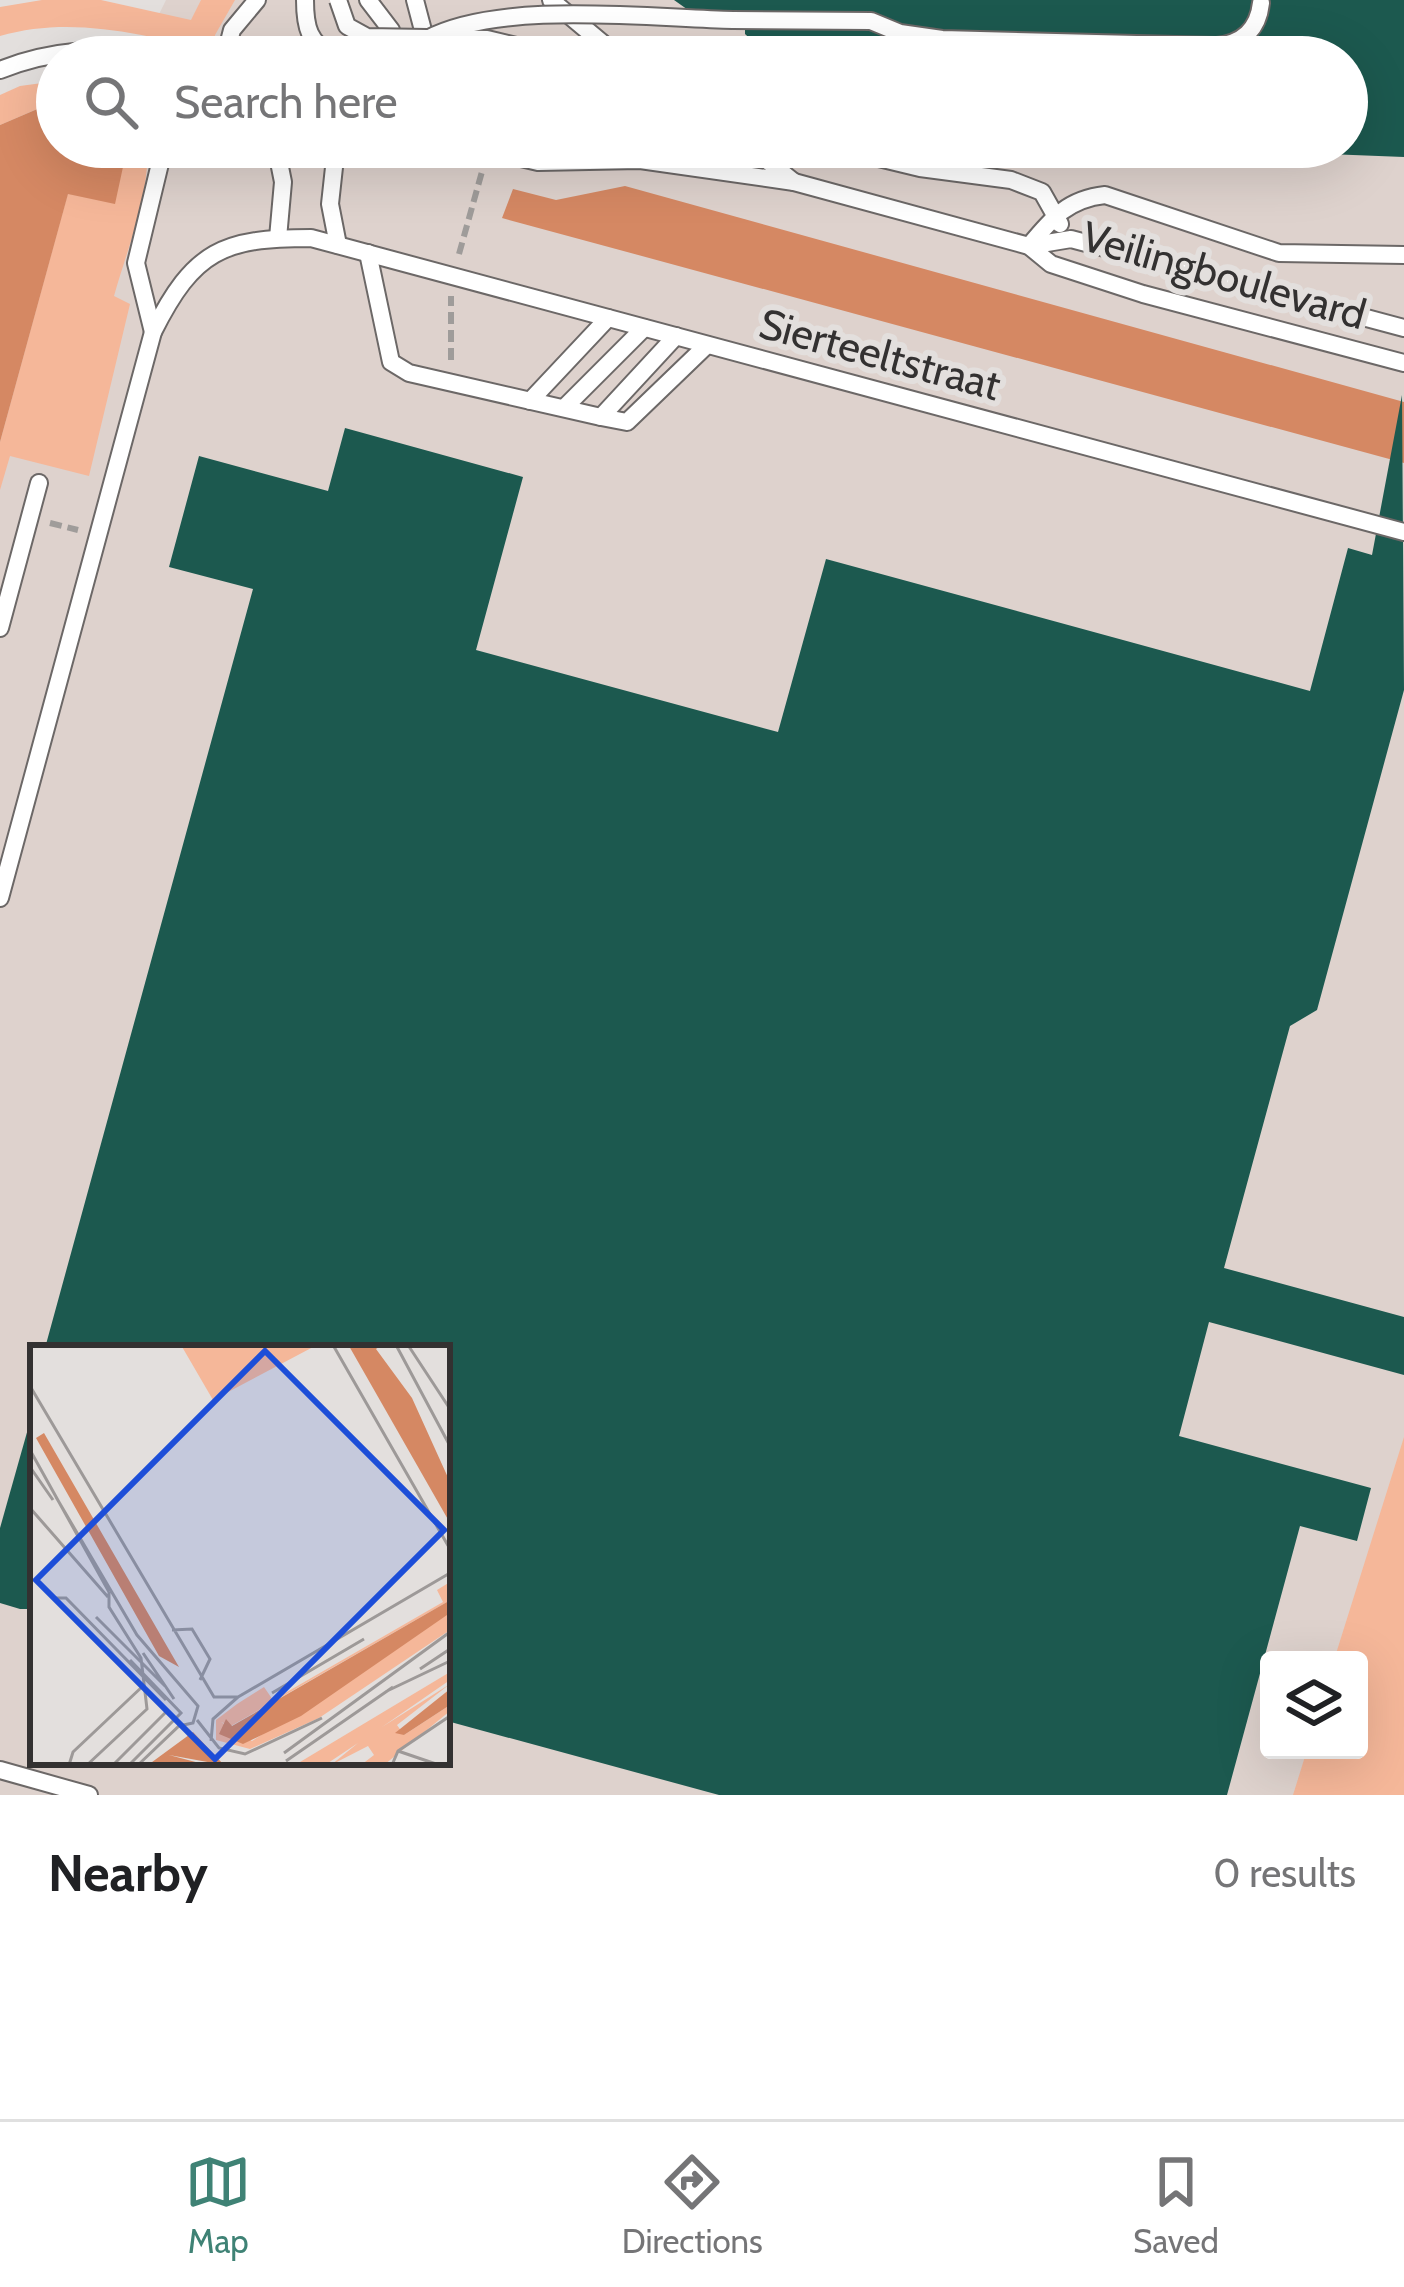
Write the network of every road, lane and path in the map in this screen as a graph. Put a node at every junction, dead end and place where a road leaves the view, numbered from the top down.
1 (257, 0) edge
2 (305, 0) edge
3 (338, 0) edge
4 (415, 0) edge
5 (551, 0) edge
6 (375, 3) edge
7 (1261, 3) dead end
8 (570, 6) edge
9 (905, 34) joint
10 (230, 36) edge
11 (310, 36) edge
12 (365, 36) edge
13 (389, 36) edge
14 (425, 36) edge
15 (441, 36) edge
16 (599, 36) edge
17 (957, 36) edge
18 (1244, 36) edge
19 (36, 58) edge
20 (0, 70) edge
21 (159, 168) edge
22 (281, 168) edge
23 (335, 168) edge
24 (696, 168) edge
25 (777, 168) edge
26 (920, 168) edge
27 (794, 182) junction
28 (1054, 215) junction
29 (278, 238) junction
30 (1071, 239) junction
31 (338, 245) junction
32 (1029, 246) junction
33 (368, 253) junction
34 (1404, 255) edge
35 (608, 318) junction
36 (644, 328) junction
37 (1404, 328) edge
38 (153, 332) junction
39 (676, 336) junction
40 (706, 344) junction
41 (1404, 363) edge
42 (530, 401) junction
43 (564, 408) junction
44 (601, 417) junction
45 (39, 483) dead end
46 (29, 518) junction
47 (1404, 532) edge
48 (99, 536) junction
49 (0, 628) edge
50 (0, 898) edge
51 (0, 1770) edge
52 (88, 1795) edge

1 - 10 lane
2 - 11 lane
3 - 12 lane, bridge
4 - 14 lane
5 - 8 lane
6 - 13 lane
7 - 18 lane
8 - 16 lane
9 - 15 lane, bridge
9 - 17 lane
19 - 20 lane
21 - 38 lane
22 - 29 lane
23 - 31 lane
24 - 27 lane, Veilingboulevard
25 - 27 lane, Veilingboulevard
26 - 28 lane
27 - 32 lane, Veilingboulevard
28 - 30 lane
28 - 32 lane
28 - 34 lane
29 - 31 lane, Sierteeltstraat
29 - 38 lane, Sierteeltstraat
30 - 32 lane, Veilingboulevard
30 - 37 lane, Veilingboulevard
31 - 33 lane, Sierteeltstraat
32 - 41 lane, Veilingboulevard
33 - 35 lane, Sierteeltstraat
33 - 42 lane
35 - 36 lane, Sierteeltstraat
35 - 42 lane
36 - 39 lane, Sierteeltstraat
36 - 43 lane
38 - 48 lane, Sierteeltstraat
39 - 40 lane, Sierteeltstraat
39 - 44 lane
40 - 44 lane
40 - 47 lane, Sierteeltstraat
42 - 43 lane
43 - 44 lane
45 - 46 lane
46 - 48 path
46 - 49 lane
48 - 50 lane, Sierteeltstraat
51 - 52 lane

